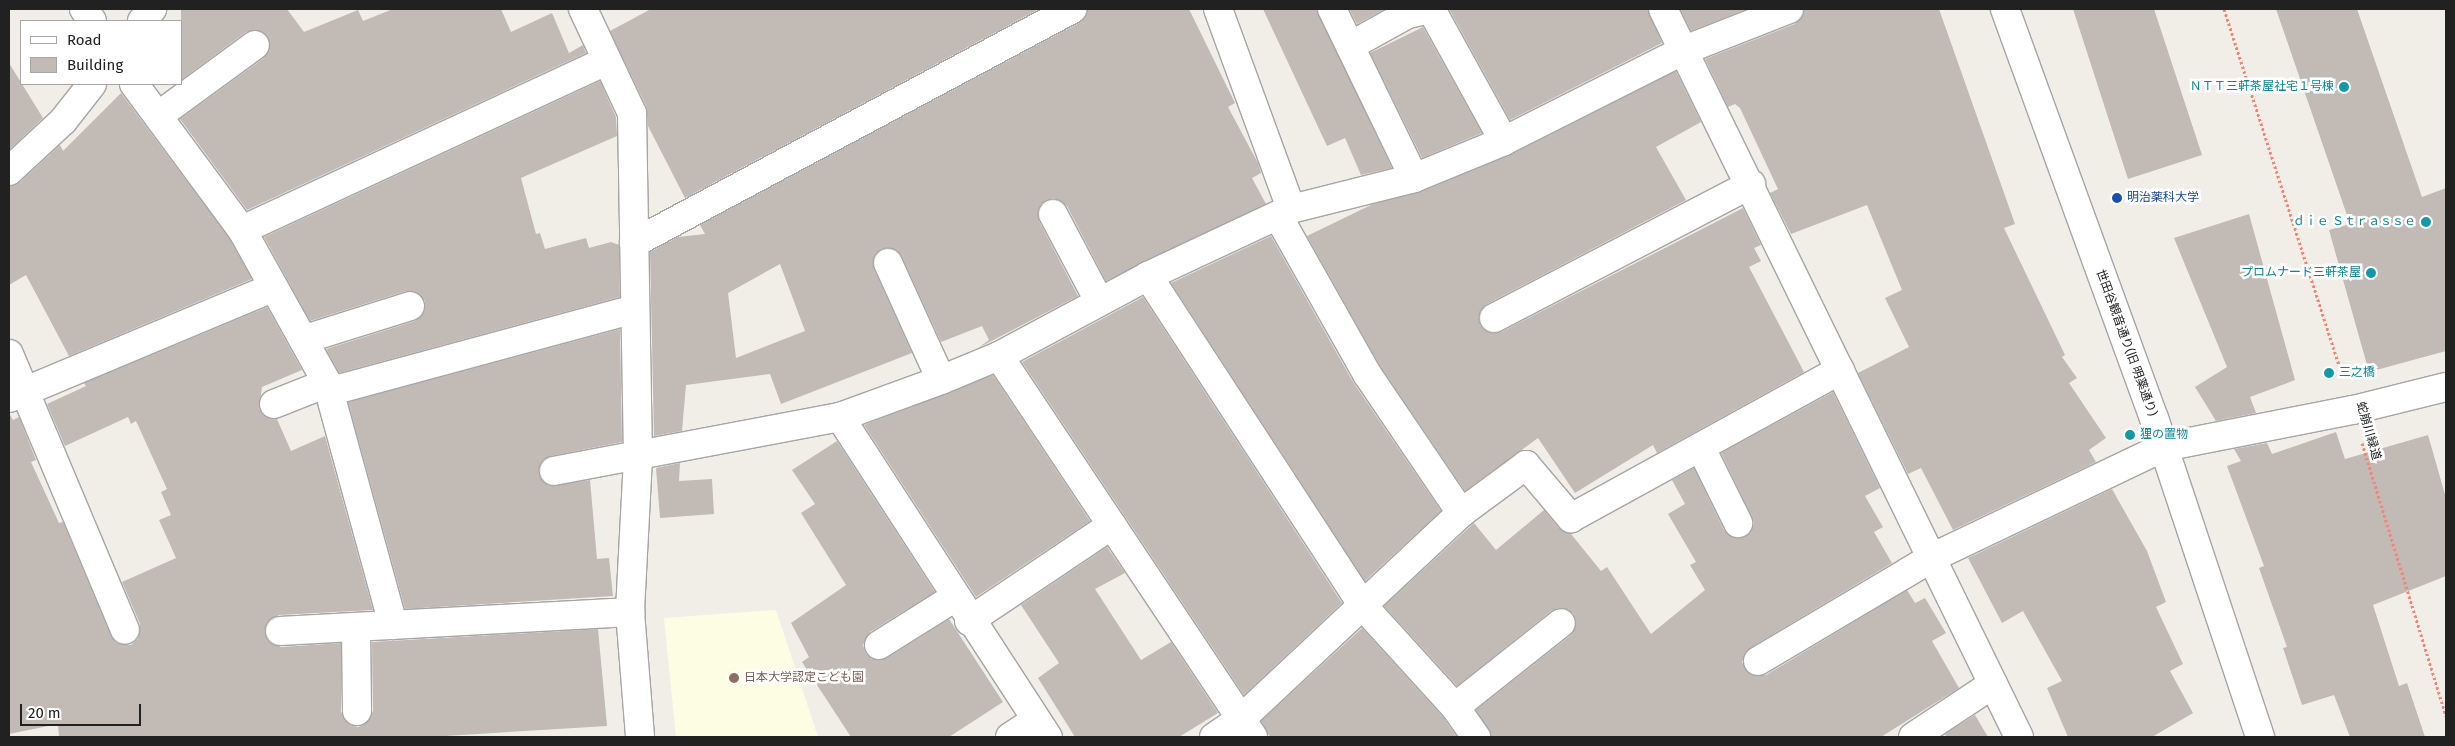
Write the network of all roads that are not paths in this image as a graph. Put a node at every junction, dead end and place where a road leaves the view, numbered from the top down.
1 (84, 9) edge
2 (152, 9) edge
3 (583, 9) edge
4 (1072, 9) edge
5 (1218, 9) edge
6 (1332, 9) edge
7 (1663, 9) edge
8 (1789, 9) edge
9 (2005, 9) edge
10 (1440, 12) edge
11 (91, 20) edge
12 (143, 20) edge
13 (255, 45) dead end
14 (1350, 46) junction
15 (1682, 51) junction
16 (606, 61) junction
17 (91, 85) edge
18 (135, 85) edge
19 (158, 116) junction
20 (1504, 141) junction
21 (9, 171) edge
22 (1414, 178) junction
23 (1751, 184) junction
24 (1285, 213) junction
25 (1053, 214) dead end
26 (242, 230) junction
27 (634, 243) junction
28 (888, 262) dead end
29 (1148, 276) junction
30 (274, 287) junction
31 (1099, 301) junction
32 (410, 306) dead end
33 (634, 309) junction
34 (1494, 318) dead end
35 (305, 339) junction
36 (9, 354) edge
37 (999, 356) junction
38 (1840, 370) junction
39 (941, 380) junction
40 (329, 387) junction
41 (2446, 387) edge
42 (17, 394) edge
43 (274, 404) dead end
44 (840, 417) junction
45 (2164, 447) junction
46 (1701, 448) junction
47 (638, 458) junction
48 (554, 471) dead end
49 (1461, 513) junction
50 (1738, 523) dead end
51 (1112, 525) junction
52 (1933, 557) junction
53 (954, 598) junction
54 (1364, 606) junction
55 (630, 612) junction
56 (969, 621) junction
57 (1560, 623) dead end
58 (393, 625) junction
59 (356, 629) junction
60 (125, 630) dead end
61 (280, 631) dead end
62 (879, 645) dead end
63 (1758, 661) dead end
64 (1994, 684) junction
65 (1455, 707) junction
66 (357, 711) dead end
67 (1247, 728) edge
68 (1042, 729) edge
69 (640, 737) edge
70 (1010, 737) edge
71 (1214, 737) edge
72 (1476, 737) edge
73 (1913, 737) edge
74 (2019, 737) edge
75 (2260, 737) edge

1 - 11 street
2 - 12 street
3 - 16 street
4 - 27 street
5 - 24 street
6 - 14 street
7 - 15 street
8 - 15 street
9 - 45 street, 世田谷観音通り(旧 明薬通り)
10 - 14 street
10 - 20 street
13 - 19 street
14 - 22 street
15 - 20 street
15 - 23 street
16 - 26 street
16 - 27 street
17 - 21 street
18 - 19 street
19 - 26 street
20 - 22 street
22 - 24 street
23 - 34 street
23 - 38 street
24 - 29 street
24 - 49 street
25 - 31 street
26 - 30 street
27 - 33 street
28 - 39 street
29 - 31 street
29 - 54 street
30 - 35 street
30 - 42 street
31 - 37 street
32 - 35 street
33 - 40 street
33 - 47 street
35 - 40 street
36 - 42 street
37 - 39 street
37 - 51 street
38 - 46 street
38 - 52 street
39 - 44 street
40 - 43 street
40 - 58 street
41 - 45 street
42 - 60 street
44 - 47 street
44 - 53 street
45 - 52 street
45 - 75 street, 世田谷観音通り(旧 明薬通り)
46 - 49 street
46 - 50 street
47 - 48 street
47 - 55 street
49 - 54 street
51 - 56 street
51 - 67 street
52 - 63 street
52 - 64 street
53 - 56 street
53 - 62 street
54 - 65 street
54 - 67 street
55 - 58 street
55 - 69 street
56 - 68 street
57 - 65 street
58 - 59 street
59 - 61 street
59 - 66 street
64 - 73 street
64 - 74 street
65 - 72 street
67 - 71 street
68 - 70 street

